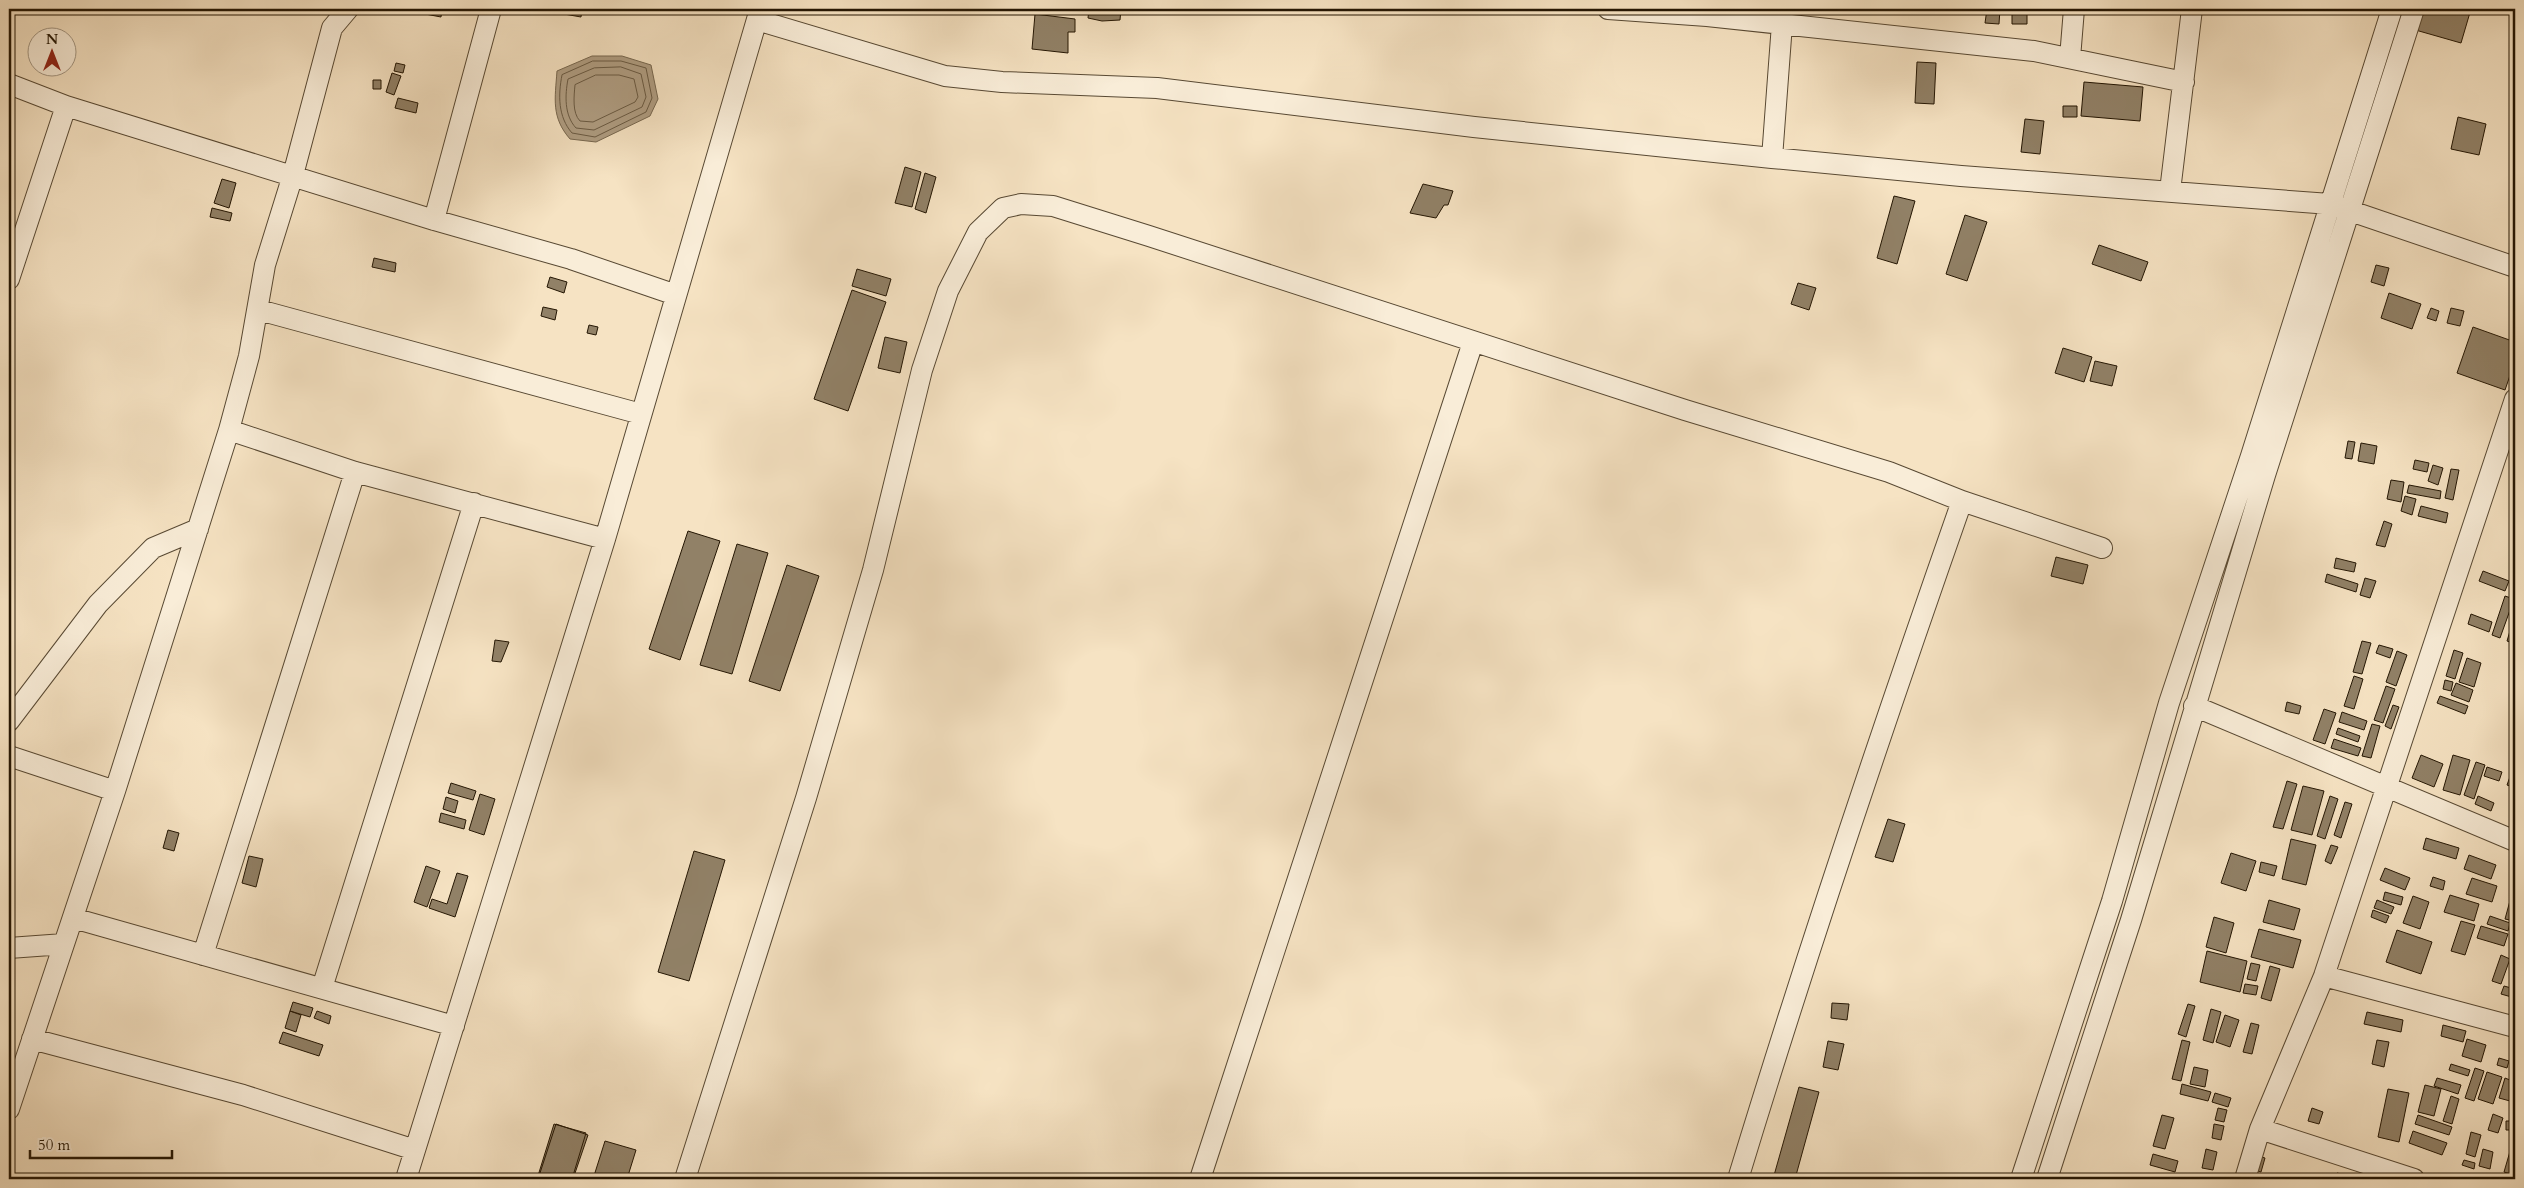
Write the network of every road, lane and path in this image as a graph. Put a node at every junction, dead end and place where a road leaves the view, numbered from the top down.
1 (348, 9) edge
2 (491, 9) edge
3 (1608, 9) edge
4 (2074, 9) edge
5 (2192, 9) edge
6 (2392, 9) edge
7 (2414, 9) edge
8 (758, 14) edge
9 (1771, 18) edge
10 (2070, 58) junction
11 (2184, 82) junction
12 (9, 84) edge
13 (66, 106) junction
14 (1772, 158) junction
15 (293, 175) junction
16 (2170, 191) junction
17 (2330, 204) junction
18 (2351, 211) junction
19 (434, 220) junction
20 (2515, 267) edge
21 (9, 279) edge
22 (676, 295) junction
23 (259, 310) junction
24 (1473, 342) junction
25 (2515, 399) edge
26 (641, 414) junction
27 (2512, 422) edge
28 (229, 430) junction
29 (355, 472) junction
30 (1962, 501) junction
31 (474, 503) junction
32 (198, 529) junction
33 (605, 539) junction
34 (2102, 548) dead end
35 (2194, 706) junction
36 (9, 721) edge
37 (9, 756) edge
38 (2386, 788) junction
39 (115, 791) junction
40 (2515, 841) edge
41 (73, 918) junction
42 (64, 944) junction
43 (9, 948) edge
44 (203, 955) junction
45 (2324, 976) junction
46 (322, 988) junction
47 (454, 1026) junction
48 (2515, 1027) edge
49 (32, 1039) junction
50 (9, 1109) edge
51 (2260, 1129) junction
52 (415, 1150) junction
53 (406, 1179) edge
54 (685, 1179) edge
55 (1200, 1179) edge
56 (1738, 1179) edge
57 (2021, 1179) edge
58 (2047, 1179) edge
59 (2245, 1179) edge
60 (2414, 1179) edge

1 - 15 street
2 - 19 street
3 - 9 street
4 - 10 street
5 - 11 street
6 - 17 street
7 - 18 street
8 - 14 street
8 - 22 street
9 - 10 street
9 - 14 street
10 - 11 street
11 - 16 street
12 - 13 street
13 - 15 street
13 - 21 street
14 - 16 street
15 - 19 street
15 - 23 street
16 - 17 street
17 - 18 street
17 - 57 street
18 - 20 street
18 - 35 street
19 - 22 street
22 - 26 street
23 - 26 street
23 - 28 street
24 - 30 street
24 - 54 street
24 - 55 street
25 - 27 street
26 - 33 street
27 - 38 street
28 - 29 street
28 - 32 street
29 - 31 street
29 - 44 street
30 - 34 street
30 - 56 street
31 - 33 street
31 - 46 street
32 - 36 street
32 - 39 street
33 - 47 street
35 - 38 street
35 - 58 street
37 - 39 street
38 - 40 street
38 - 45 street
39 - 41 street
41 - 42 street
41 - 44 street
42 - 43 street
42 - 49 street
44 - 46 street
45 - 48 street
45 - 51 street
46 - 47 street
47 - 52 street
49 - 50 street
49 - 52 street
51 - 59 street
51 - 60 street
52 - 53 street

